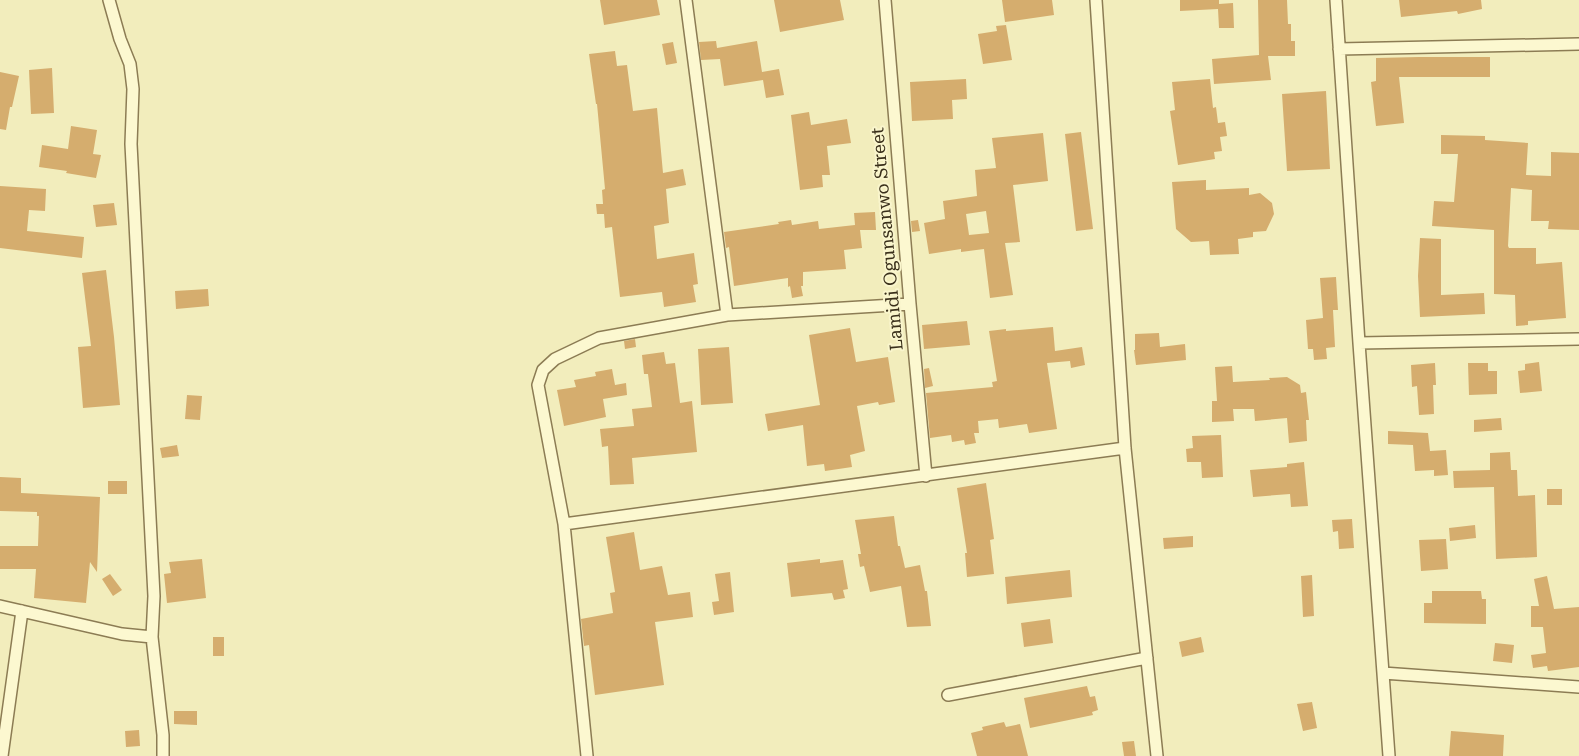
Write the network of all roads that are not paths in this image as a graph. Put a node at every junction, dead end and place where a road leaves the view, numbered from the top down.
1 (109, 0) edge
2 (686, 0) edge
3 (885, 0) edge
4 (1096, 0) edge
5 (1336, 0) edge
6 (1579, 44) edge
7 (1339, 49) junction
8 (910, 304) junction
9 (727, 315) junction
10 (1579, 339) edge
11 (1358, 343) junction
12 (1125, 448) junction
13 (926, 476) junction
14 (564, 524) junction
15 (0, 606) edge
16 (22, 611) junction
17 (152, 638) junction
18 (1147, 658) junction
19 (1383, 673) junction
20 (1579, 687) edge
21 (948, 695) dead end
22 (2, 756) edge
23 (163, 756) edge
24 (587, 756) edge
25 (1157, 756) edge
26 (1389, 756) edge

1 - 17 street
2 - 9 street
3 - 8 street, Lamidi Ogunsanwo Street
4 - 12 street
5 - 7 street
6 - 7 street
7 - 11 street
8 - 9 street
8 - 13 street, Lamidi Ogunsanwo Street
9 - 14 street
10 - 11 street
11 - 19 street
12 - 13 street
12 - 18 street
13 - 14 street
14 - 24 street
15 - 16 street
16 - 17 street
16 - 22 street
17 - 23 street
18 - 21 street
18 - 25 street
19 - 20 street
19 - 26 street

